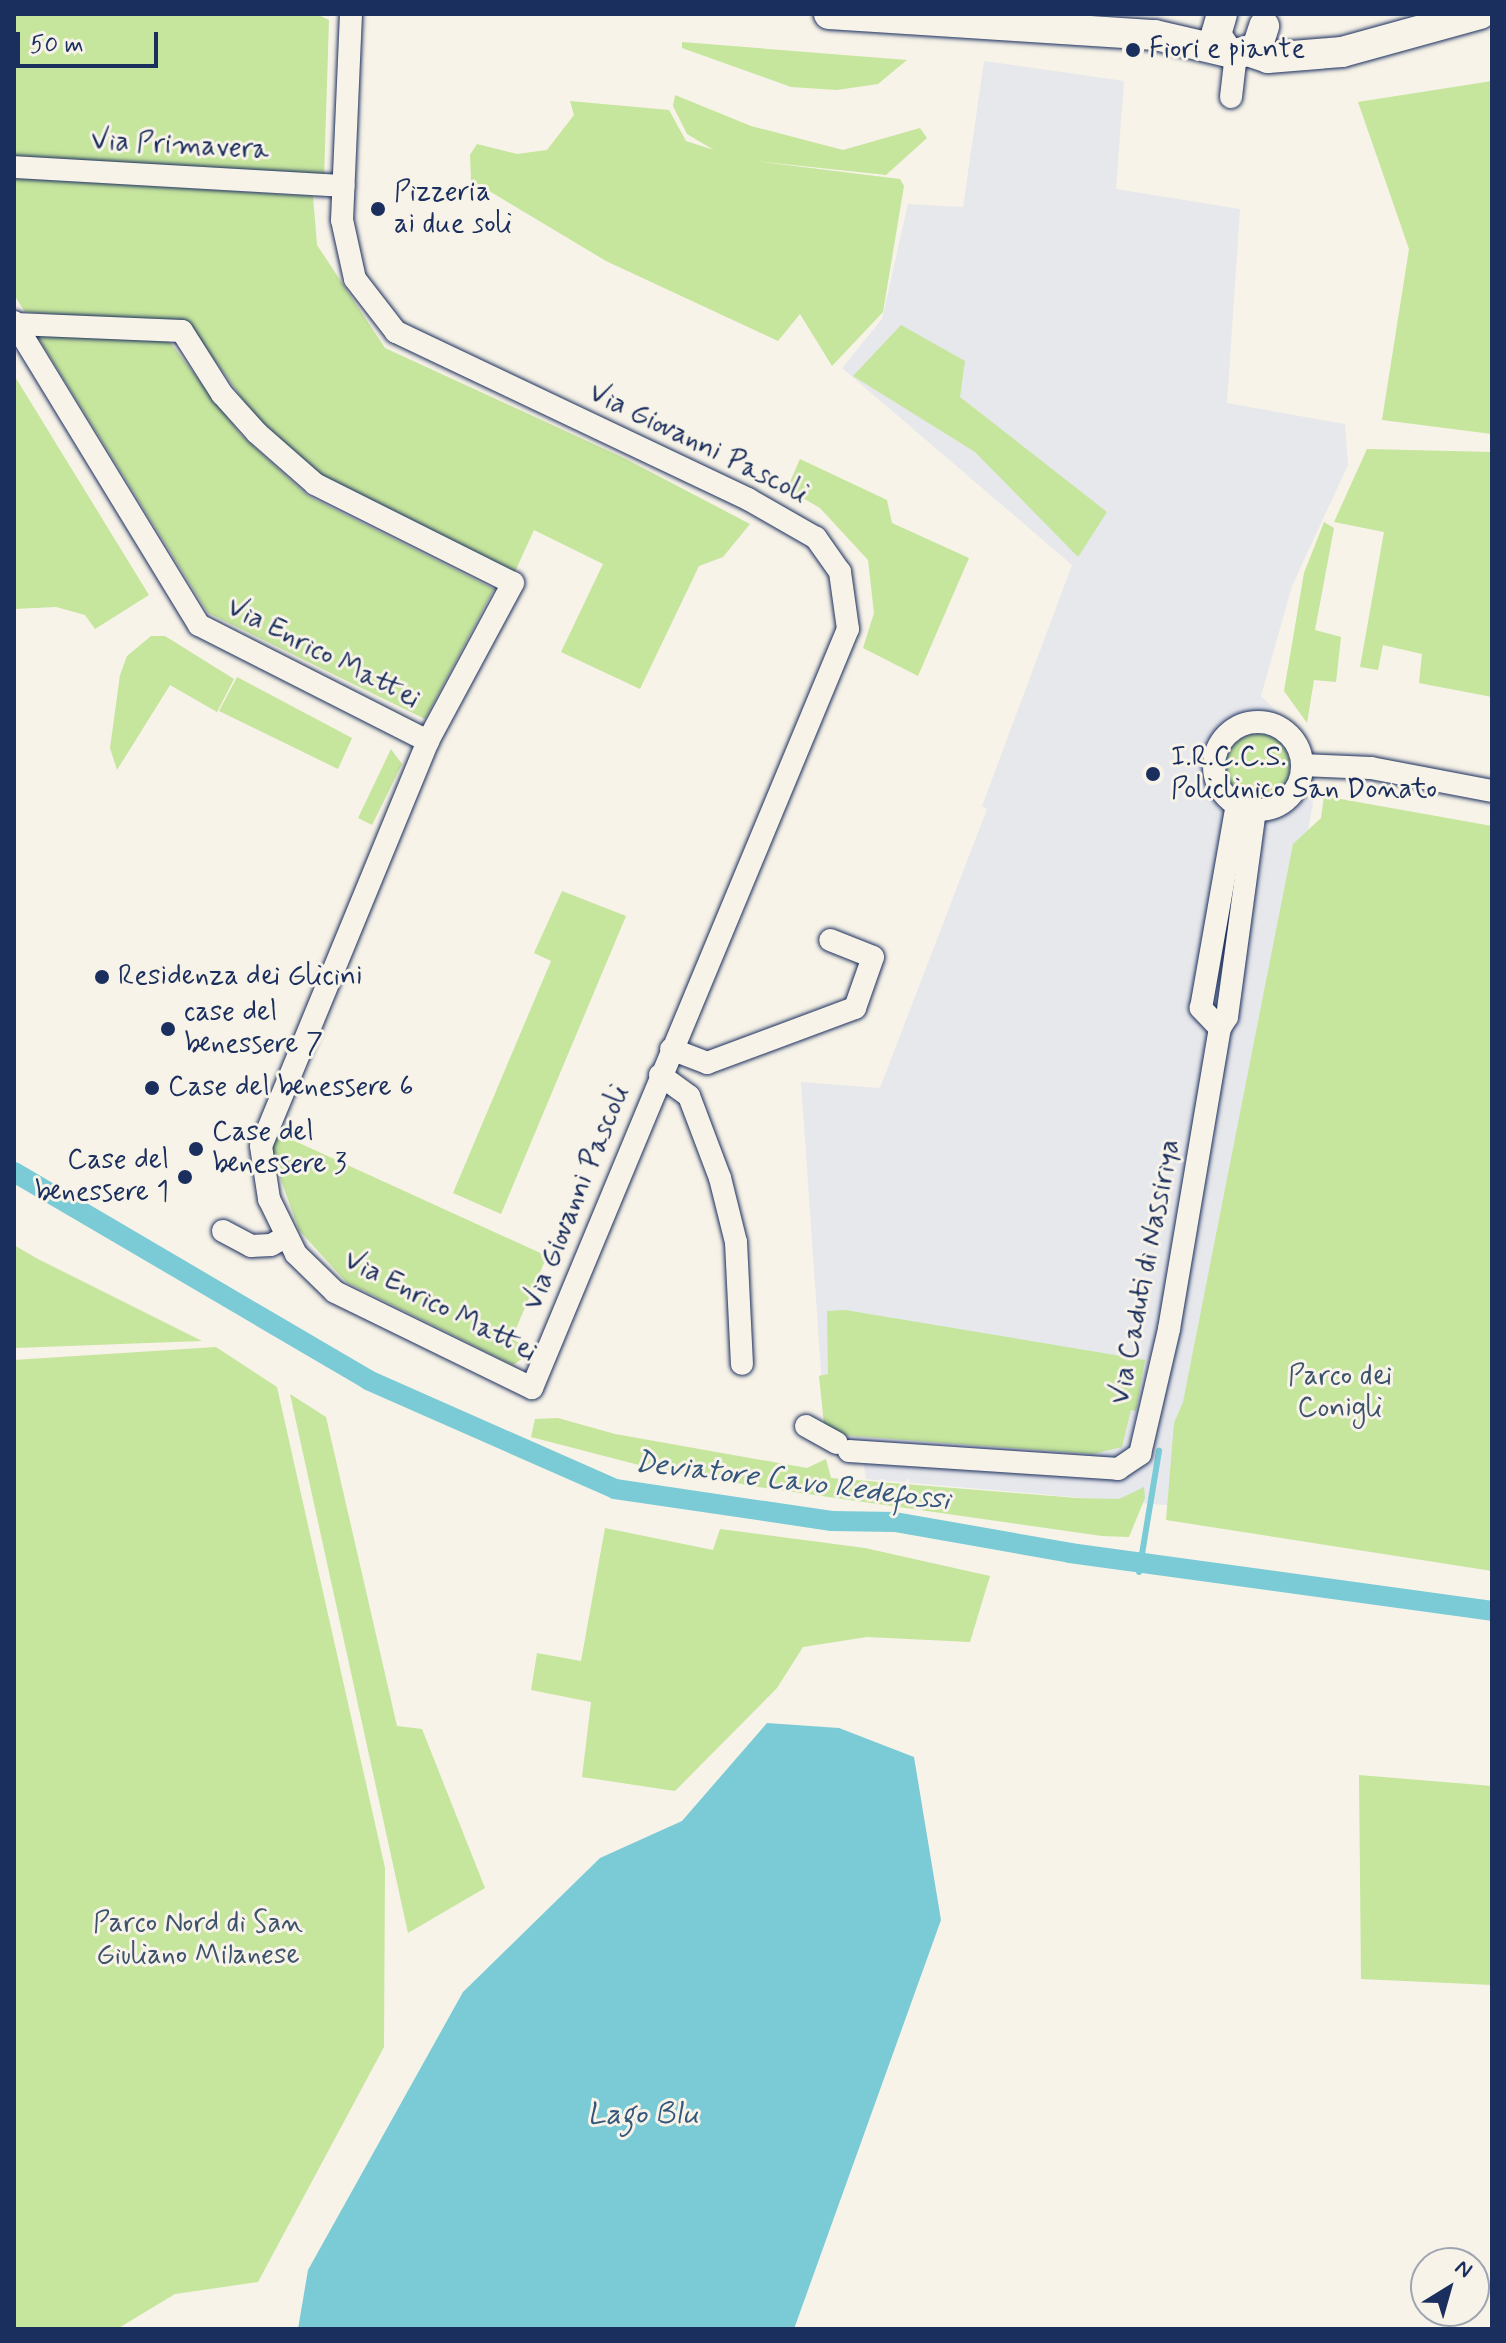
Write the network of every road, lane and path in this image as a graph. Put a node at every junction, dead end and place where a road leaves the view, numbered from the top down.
1 (351, 14) edge
2 (829, 14) edge
3 (1480, 14) edge
4 (1239, 34) edge
5 (1231, 97) dead end
6 (14, 167) edge
7 (343, 186) junction
8 (15, 323) edge
9 (428, 741) junction
10 (1302, 765) junction
11 (1492, 791) edge
12 (1246, 806) junction
13 (830, 940) dead end
14 (1220, 1028) junction
15 (671, 1049) junction
16 (660, 1075) junction
17 (223, 1231) dead end
18 (287, 1236) junction
19 (742, 1364) dead end
20 (532, 1388) joint
21 (806, 1426) dead end

1 - 7 street, Via Giovanni Pascoli
2 - 4 street
3 - 4 street
4 - 5 street
6 - 7 street, Via Primavera
7 - 15 street, Via Giovanni Pascoli
8 - 9 street, Via Enrico Mattei
8 - 9 street
9 - 18 street, Via Enrico Mattei
10 - 11 street
10 - 12 street
10 - 12 street
12 - 14 street, Via Caduti di Nassiriya
12 - 14 street
13 - 15 street
14 - 21 street, Via Caduti di Nassiriya
15 - 16 street, Via Giovanni Pascoli
16 - 19 street, Via Giovanni Pascoli
16 - 20 street, Via Giovanni Pascoli
17 - 18 street
18 - 20 street, Via Enrico Mattei

